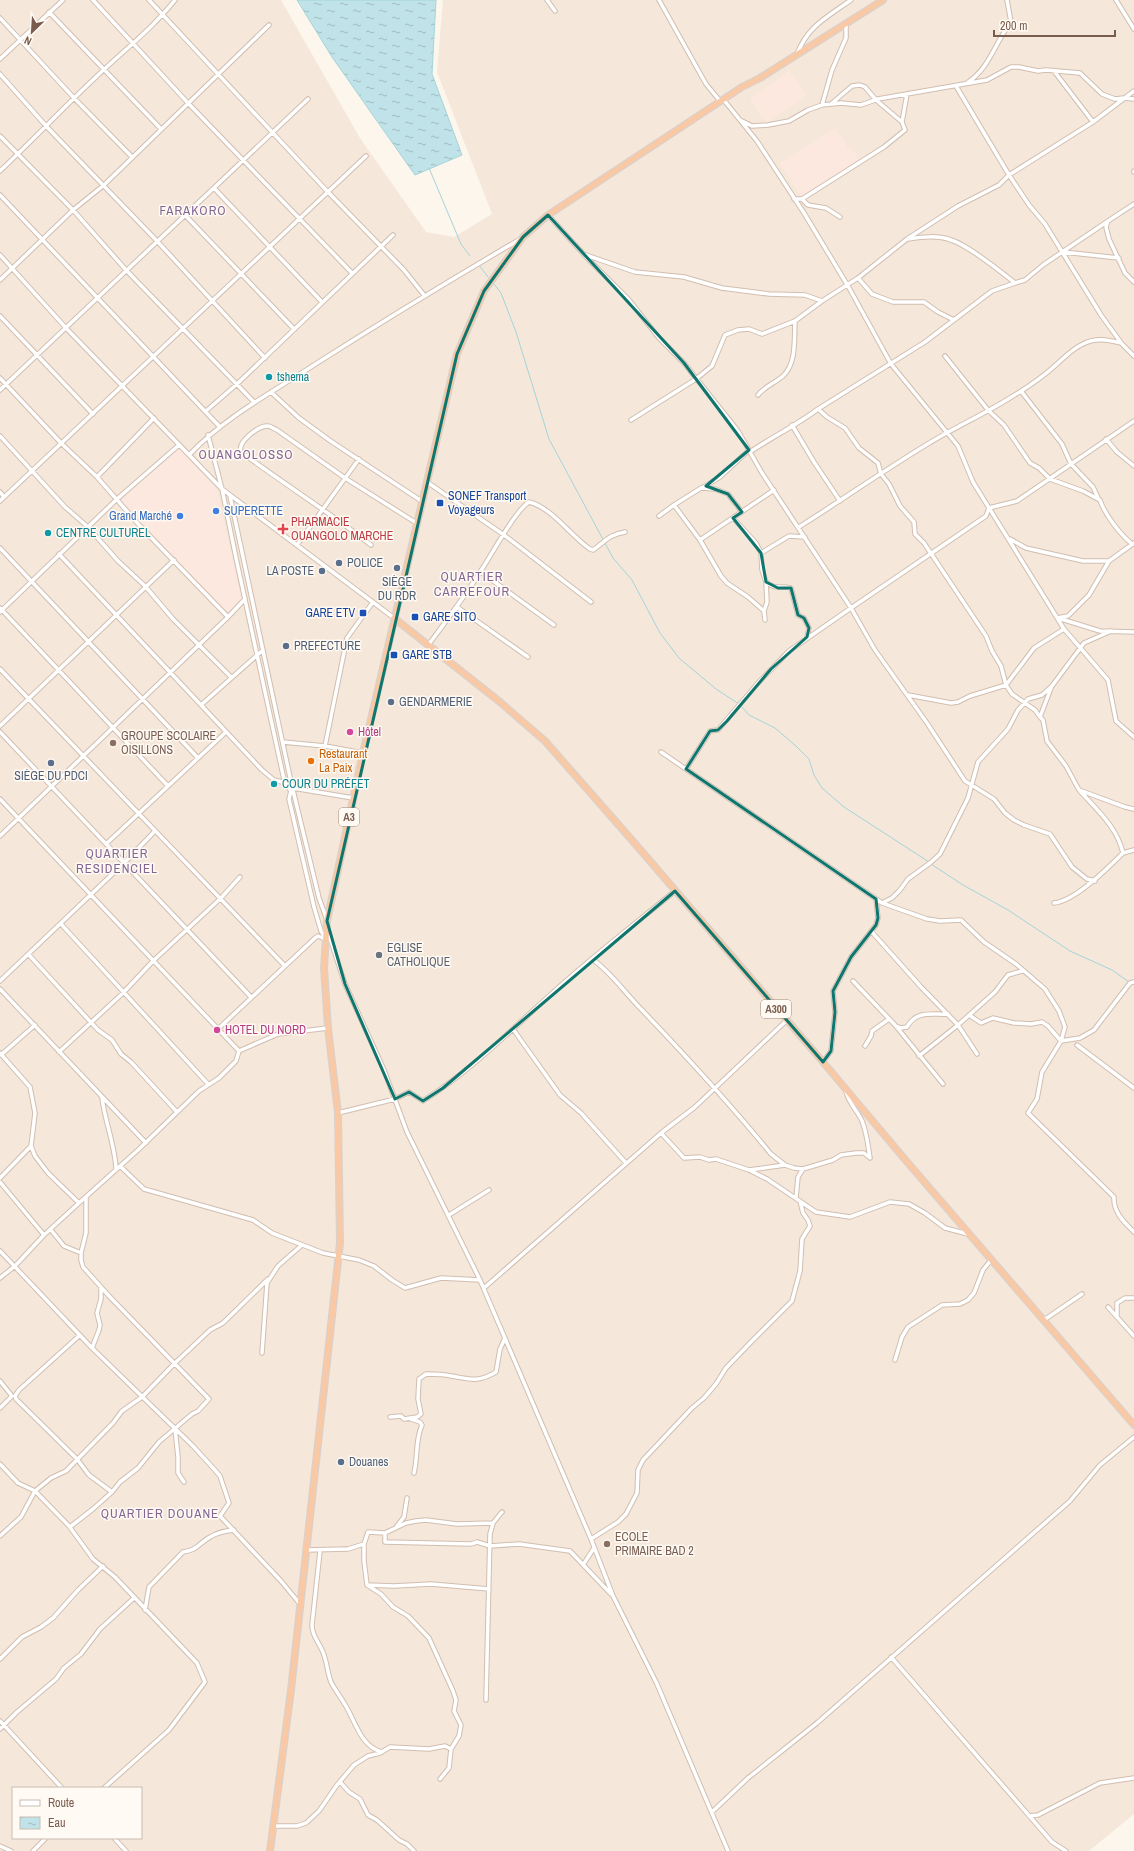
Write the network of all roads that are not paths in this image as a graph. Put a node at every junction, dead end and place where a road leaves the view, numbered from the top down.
1 (63, 0) edge
2 (93, 0) edge
3 (149, 0) edge
4 (175, 0) edge
5 (547, 0) edge
6 (851, 0) edge
7 (882, 0) edge
8 (1006, 0) edge
9 (1116, 0) edge
10 (661, 1) edge
11 (49, 12) junction
12 (555, 12) dead end
13 (163, 15) junction
14 (0, 18) edge
15 (846, 24) junction
16 (269, 25) dead end
17 (1134, 29) edge
18 (19, 41) junction
19 (133, 44) junction
20 (797, 54) junction
21 (0, 59) edge
22 (104, 70) junction
23 (1054, 71) junction
24 (0, 74) edge
25 (217, 75) junction
26 (966, 83) junction
27 (956, 86) junction
28 (1134, 91) edge
29 (907, 94) junction
30 (74, 98) junction
31 (1124, 98) junction
32 (308, 99) dead end
33 (1134, 99) edge
34 (722, 100) junction
35 (876, 100) junction
36 (187, 102) junction
37 (831, 104) junction
38 (822, 106) junction
39 (741, 121) junction
40 (902, 122) junction
41 (1093, 122) junction
42 (46, 126) junction
43 (161, 129) junction
44 (272, 132) junction
45 (0, 136) edge
46 (18, 154) junction
47 (366, 156) dead end
48 (132, 157) junction
49 (244, 159) junction
50 (0, 171) edge
51 (1009, 175) junction
52 (104, 185) junction
53 (214, 188) junction
54 (327, 191) junction
55 (0, 195) edge
56 (794, 199) junction
57 (802, 199) junction
58 (1134, 204) edge
59 (73, 210) junction
60 (185, 215) junction
61 (548, 215) junction
62 (299, 218) junction
63 (840, 218) dead end
64 (1108, 221) junction
65 (393, 235) dead end
66 (523, 237) junction
67 (907, 239) junction
68 (42, 241) junction
69 (157, 241) junction
70 (268, 246) junction
71 (382, 247) junction
72 (1063, 252) junction
73 (0, 255) edge
74 (586, 255) junction
75 (1119, 258) junction
76 (13, 268) junction
77 (126, 270) junction
78 (240, 273) junction
79 (352, 273) junction
80 (858, 278) junction
81 (0, 280) edge
82 (1134, 282) edge
83 (1015, 283) junction
84 (848, 286) junction
85 (424, 295) junction
86 (97, 297) junction
87 (212, 300) junction
88 (822, 301) junction
89 (322, 302) junction
90 (0, 316) edge
91 (954, 320) junction
92 (795, 321) junction
93 (66, 328) junction
94 (182, 329) junction
95 (294, 329) junction
96 (1121, 343) junction
97 (37, 355) junction
98 (153, 356) junction
99 (945, 356) dead end
100 (1134, 356) edge
101 (265, 358) junction
102 (891, 364) junction
103 (0, 378) edge
104 (696, 379) junction
105 (6, 384) junction
106 (237, 384) junction
107 (122, 386) junction
108 (0, 390) edge
109 (1021, 391) junction
110 (271, 392) junction
111 (758, 395) dead end
112 (254, 402) junction
113 (818, 409) junction
114 (988, 410) junction
115 (206, 411) junction
116 (93, 414) junction
117 (154, 418) junction
118 (631, 420) dead end
119 (1134, 421) edge
120 (792, 425) junction
121 (219, 426) junction
122 (948, 433) junction
123 (208, 435) junction
124 (0, 436) edge
125 (1106, 439) junction
126 (61, 443) junction
127 (179, 444) junction
128 (750, 451) junction
129 (189, 455) junction
130 (359, 459) junction
131 (1071, 464) junction
132 (1134, 466) edge
133 (32, 470) junction
134 (881, 474) junction
135 (97, 477) junction
136 (345, 478) junction
137 (1050, 479) junction
138 (427, 482) junction
139 (701, 488) junction
140 (222, 489) junction
141 (774, 490) junction
142 (0, 492) edge
143 (230, 496) junction
144 (4, 497) junction
145 (117, 499) junction
146 (1099, 499) junction
147 (0, 501) edge
148 (840, 501) junction
149 (422, 502) junction
150 (674, 505) junction
151 (323, 508) junction
152 (990, 508) junction
153 (742, 512) junction
154 (659, 516) dead end
155 (733, 518) junction
156 (418, 524) junction
157 (88, 527) junction
158 (799, 527) junction
159 (625, 532) dead end
160 (504, 535) junction
161 (805, 537) junction
162 (1009, 538) junction
163 (700, 540) junction
164 (1133, 543) edge
165 (297, 545) junction
166 (372, 545) dead end
167 (0, 548) edge
168 (761, 553) junction
169 (59, 554) junction
170 (931, 554) junction
171 (174, 560) junction
172 (1109, 561) junction
173 (481, 572) junction
174 (31, 582) junction
175 (766, 582) junction
176 (146, 586) junction
177 (245, 599) junction
178 (373, 602) junction
179 (591, 602) dead end
180 (457, 607) junction
181 (851, 608) junction
182 (1, 610) edge
183 (764, 611) junction
184 (116, 614) junction
185 (228, 618) junction
186 (394, 618) junction
187 (1057, 618) junction
188 (765, 620) dead end
189 (554, 625) dead end
190 (1064, 629) junction
191 (1111, 631) junction
192 (1134, 632) edge
193 (807, 638) junction
194 (87, 642) junction
195 (199, 644) junction
196 (429, 644) junction
197 (1081, 647) junction
198 (263, 650) junction
199 (256, 655) junction
200 (528, 657) dead end
201 (0, 669) edge
202 (57, 670) junction
203 (170, 673) junction
204 (231, 677) junction
205 (1006, 685) junction
206 (1052, 686) junction
207 (908, 695) junction
208 (27, 698) junction
209 (142, 700) junction
210 (1025, 702) junction
211 (201, 705) junction
212 (1040, 717) junction
213 (0, 726) edge
214 (112, 728) junction
215 (0, 732) edge
216 (226, 732) junction
217 (1134, 737) edge
218 (283, 742) junction
219 (325, 746) junction
220 (661, 752) dead end
221 (363, 753) junction
222 (84, 756) junction
223 (198, 758) junction
224 (686, 769) junction
225 (291, 782) junction
226 (285, 783) junction
227 (168, 786) junction
228 (51, 787) junction
229 (972, 787) junction
230 (293, 788) junction
231 (1079, 790) junction
232 (353, 798) junction
233 (0, 799) edge
234 (1134, 809) edge
235 (138, 814) junction
236 (18, 819) junction
237 (155, 831) junction
238 (0, 836) edge
239 (106, 844) junction
240 (1134, 850) edge
241 (1123, 853) junction
242 (124, 863) junction
243 (240, 877) dead end
244 (1095, 881) junction
245 (675, 891) junction
246 (91, 895) junction
247 (221, 898) junction
248 (876, 899) junction
249 (882, 903) junction
250 (1054, 903) dead end
251 (327, 921) junction
252 (61, 924) junction
253 (326, 928) junction
254 (187, 929) junction
255 (871, 931) junction
256 (325, 939) junction
257 (29, 954) junction
258 (592, 959) junction
259 (153, 961) junction
260 (285, 966) junction
261 (1022, 971) junction
262 (853, 981) dead end
263 (0, 982) edge
264 (1134, 982) edge
265 (0, 989) edge
266 (123, 993) junction
267 (251, 997) junction
268 (948, 1014) junction
269 (969, 1015) junction
270 (889, 1019) junction
271 (786, 1021) junction
272 (91, 1023) junction
273 (958, 1024) junction
274 (35, 1025) junction
275 (895, 1025) junction
276 (328, 1028) junction
277 (218, 1029) junction
278 (513, 1029) junction
279 (1061, 1041) junction
280 (1077, 1045) dead end
281 (865, 1046) dead end
282 (239, 1051) junction
283 (59, 1052) junction
284 (0, 1054) edge
285 (977, 1054) dead end
286 (919, 1056) junction
287 (823, 1062) junction
288 (208, 1084) junction
289 (943, 1084) dead end
290 (716, 1088) junction
291 (1134, 1088) edge
292 (846, 1089) junction
293 (102, 1097) junction
294 (395, 1100) junction
295 (177, 1112) junction
296 (338, 1113) junction
297 (661, 1133) junction
298 (146, 1143) junction
299 (31, 1146) junction
300 (626, 1163) junction
301 (785, 1165) junction
302 (120, 1166) junction
303 (116, 1169) junction
304 (803, 1169) junction
305 (750, 1170) junction
306 (0, 1178) edge
307 (0, 1182) edge
308 (489, 1190) dead end
309 (86, 1197) junction
310 (796, 1198) junction
311 (800, 1201) junction
312 (79, 1203) junction
313 (449, 1215) junction
314 (51, 1230) junction
315 (1134, 1232) edge
316 (969, 1234) junction
317 (44, 1235) junction
318 (302, 1245) junction
319 (0, 1251) edge
320 (81, 1253) junction
321 (339, 1257) junction
322 (991, 1260) junction
323 (15, 1266) junction
324 (0, 1278) edge
325 (268, 1279) junction
326 (480, 1280) junction
327 (100, 1287) junction
328 (484, 1288) junction
329 (1082, 1294) dead end
330 (1134, 1298) edge
331 (1108, 1307) dead end
332 (1118, 1317) junction
333 (1044, 1320) junction
334 (80, 1335) junction
335 (1134, 1336) edge
336 (505, 1338) junction
337 (92, 1348) junction
338 (262, 1353) dead end
339 (895, 1360) dead end
340 (174, 1364) junction
341 (0, 1381) edge
342 (142, 1397) junction
343 (0, 1408) edge
344 (390, 1417) dead end
345 (410, 1418) junction
346 (1134, 1425) edge
347 (175, 1429) junction
348 (1134, 1437) edge
349 (77, 1459) junction
350 (0, 1464) edge
351 (414, 1473) dead end
352 (184, 1482) dead end
353 (35, 1491) junction
354 (112, 1492) junction
355 (407, 1498) dead end
356 (502, 1512) dead end
357 (493, 1523) junction
358 (70, 1527) junction
359 (234, 1530) junction
360 (392, 1530) junction
361 (385, 1533) junction
362 (0, 1536) edge
363 (591, 1539) junction
364 (364, 1544) junction
365 (490, 1546) junction
366 (594, 1548) junction
367 (306, 1550) junction
368 (320, 1551) junction
369 (583, 1565) junction
370 (103, 1566) junction
371 (367, 1585) junction
372 (489, 1589) junction
373 (613, 1596) junction
374 (134, 1598) junction
375 (300, 1605) junction
376 (145, 1610) junction
377 (891, 1657) junction
378 (0, 1660) edge
379 (486, 1700) dead end
380 (0, 1721) edge
381 (4, 1725) junction
382 (0, 1729) edge
383 (450, 1749) junction
384 (382, 1752) junction
385 (1134, 1778) edge
386 (440, 1779) dead end
387 (340, 1782) junction
388 (61, 1787) edge
389 (105, 1787) edge
390 (712, 1812) junction
391 (1029, 1816) junction
392 (273, 1826) junction
393 (45, 1839) edge
394 (115, 1839) edge
395 (0, 1846) edge
396 (11, 1851) edge
397 (33, 1851) edge
398 (126, 1851) edge
399 (270, 1851) edge
400 (414, 1851) edge
401 (728, 1851) edge
402 (1066, 1851) edge

1 - 11 street
2 - 19 street
3 - 13 street
4 - 13 street
5 - 12 street
6 - 20 street
7 - 15 highway, A3
8 - 26 street
9 - 17 street
10 - 34 street
11 - 18 street
11 - 22 street
13 - 19 street
13 - 25 street
14 - 18 street
15 - 20 highway, A3
15 - 38 street
16 - 25 street
18 - 21 street
18 - 30 street
19 - 22 street
19 - 36 street
20 - 34 highway, A3
22 - 30 street
22 - 43 street
23 - 26 street
23 - 31 street
23 - 41 street
24 - 42 street
25 - 36 street
25 - 44 street
26 - 27 street
27 - 29 street
27 - 51 street
28 - 31 street
29 - 35 street
29 - 40 street
30 - 42 street
30 - 48 street
31 - 33 street
31 - 41 street
32 - 44 street
34 - 39 street
34 - 61 highway, A3
35 - 37 street
35 - 37 street
35 - 40 street
36 - 43 street
36 - 49 street
37 - 38 street
38 - 39 street
39 - 56 street
40 - 57 street
41 - 51 street
42 - 46 street
42 - 52 street
43 - 48 street
44 - 49 street
44 - 54 street
45 - 46 street
46 - 50 street
46 - 59 street
47 - 54 street
48 - 52 street
49 - 53 street
49 - 62 street
51 - 67 street
51 - 72 street
52 - 59 street
52 - 69 street
53 - 60 street
53 - 70 street
54 - 62 street
54 - 71 street
55 - 68 street
56 - 57 street
56 - 84 street
57 - 63 street
58 - 64 street
59 - 68 street
59 - 77 street
60 - 69 street
60 - 78 street
61 - 66 highway, A3
61 - 74 street
62 - 70 street
62 - 79 street
64 - 72 street
64 - 75 street
65 - 71 street
66 - 85 street
66 - 138 highway, A3
67 - 80 street
67 - 83 street
68 - 76 street
68 - 86 street
69 - 77 street
69 - 87 street
70 - 78 street
70 - 89 street
71 - 79 street
71 - 85 street
72 - 75 street
72 - 83 street
72 - 96 street
73 - 76 street
74 - 88 street
74 - 104 street
75 - 82 street
76 - 81 street
76 - 93 street
77 - 86 street
77 - 94 street
78 - 87 street
78 - 95 street
79 - 89 street
80 - 84 street
80 - 91 street
83 - 91 street
84 - 88 street
84 - 102 street
85 - 110 street
86 - 93 street
86 - 98 street
87 - 94 street
87 - 101 street
88 - 92 street
89 - 95 street
90 - 97 street
91 - 102 street
92 - 104 street
92 - 111 street
93 - 97 street
93 - 107 street
94 - 98 street
94 - 106 street
95 - 101 street
96 - 100 street
96 - 109 street
97 - 105 street
97 - 116 street
98 - 107 street
98 - 115 street
99 - 114 street
101 - 106 street
102 - 113 street
102 - 122 street
103 - 105 street
104 - 118 street
104 - 128 street
105 - 108 street
105 - 126 street
106 - 112 street
106 - 115 street
107 - 116 street
107 - 117 street
109 - 114 street
109 - 131 street
110 - 112 street
110 - 130 street
112 - 121 street
113 - 120 street
113 - 134 street
114 - 122 street
114 - 137 street
115 - 121 street
116 - 126 street
117 - 127 street
117 - 135 street
119 - 125 street
120 - 128 street
120 - 148 street
121 - 123 street
122 - 134 street
122 - 152 street
123 - 129 street
123 - 140 street
124 - 133 street
125 - 131 street
125 - 132 street
126 - 133 street
126 - 135 street
127 - 129 street
127 - 145 street
128 - 139 street
128 - 141 street
129 - 140 street
130 - 136 street
130 - 149 street
131 - 137 street
131 - 146 street
133 - 144 street
133 - 157 street
134 - 148 street
134 - 170 street
135 - 145 street
136 - 151 street
136 - 151 street
136 - 156 street
137 - 146 street
137 - 152 street
138 - 149 highway, A3
138 - 160 street
139 - 150 street
139 - 153 street
140 - 143 street
140 - 177 street
141 - 153 street
141 - 158 street
142 - 144 street
143 - 165 street
143 - 198 street
144 - 147 street
145 - 157 street
145 - 171 street
146 - 164 street
148 - 158 street
149 - 156 highway, A3
150 - 154 street
150 - 163 street
151 - 165 street
151 - 166 street
152 - 162 street
152 - 170 street
153 - 155 street
155 - 163 street
155 - 168 street
156 - 186 highway, A3
157 - 169 street
157 - 176 street
158 - 161 street
159 - 160 street
160 - 173 street
160 - 179 street
161 - 168 street
161 - 181 street
162 - 172 street
162 - 187 street
163 - 183 street
164 - 172 street
165 - 178 street
167 - 174 street
168 - 175 street
169 - 174 street
169 - 184 street
170 - 181 street
170 - 205 street
171 - 176 street
171 - 185 street
172 - 187 street
173 - 180 street
173 - 189 street
174 - 182 street
174 - 194 street
175 - 183 street
175 - 193 street
176 - 184 street
176 - 195 street
177 - 185 street
177 - 199 street
178 - 186 street
178 - 219 street
180 - 196 street
180 - 200 street
181 - 193 street
181 - 207 street
182 - 202 street
183 - 188 street
184 - 194 street
184 - 203 street
185 - 195 street
186 - 196 highway, A300
186 - 221 highway, A3
187 - 190 street
187 - 191 street
190 - 197 street
190 - 205 street
191 - 192 street
191 - 197 street
193 - 224 street
194 - 202 street
194 - 209 street
195 - 203 street
195 - 204 street
196 - 245 highway, A300
197 - 206 street
197 - 217 street
198 - 199 street
198 - 218 street
199 - 204 street
199 - 226 street
201 - 208 street
202 - 208 street
202 - 214 street
203 - 209 street
203 - 211 street
204 - 211 street
205 - 207 street
205 - 210 street
206 - 210 street
206 - 212 street
207 - 229 street
208 - 213 street
208 - 222 street
209 - 214 street
209 - 223 street
210 - 212 street
210 - 229 street
211 - 216 street
212 - 231 street
214 - 222 street
214 - 227 street
215 - 228 street
216 - 223 street
216 - 226 street
218 - 219 street
218 - 225 street
219 - 221 street
220 - 224 street
221 - 232 highway, A3
222 - 228 street
222 - 235 street
223 - 227 street
224 - 248 street
225 - 226 street
225 - 230 street
226 - 256 street
227 - 235 street
228 - 236 street
228 - 239 street
229 - 244 street
229 - 249 street
230 - 232 street
230 - 251 street
231 - 234 street
231 - 241 street
232 - 251 highway, A3
233 - 236 street
235 - 237 street
235 - 239 street
236 - 238 street
236 - 246 street
237 - 242 street
237 - 247 street
239 - 242 street
240 - 241 street
241 - 244 street
242 - 246 street
242 - 254 street
243 - 247 street
244 - 250 street
245 - 258 street
245 - 271 highway, A300
246 - 252 street
246 - 259 street
247 - 254 street
247 - 260 street
248 - 249 street
248 - 255 street
249 - 261 street
251 - 253 highway, A3
252 - 257 street
252 - 266 street
253 - 256 highway, A3
253 - 294 street
254 - 259 street
254 - 267 street
255 - 268 street
255 - 287 street
256 - 260 street
256 - 276 highway, A3
257 - 263 street
257 - 272 street
258 - 278 street
258 - 290 street
259 - 266 street
259 - 277 street
260 - 267 street
261 - 269 street
261 - 279 street
262 - 270 street
264 - 279 street
265 - 274 street
266 - 272 street
266 - 288 street
267 - 277 street
268 - 273 street
268 - 275 street
269 - 273 street
269 - 279 street
270 - 275 street
270 - 281 street
271 - 287 highway, A300
271 - 290 street
272 - 283 street
272 - 295 street
273 - 285 street
273 - 286 street
274 - 283 street
274 - 284 street
275 - 286 street
276 - 282 street
276 - 296 highway, A3
277 - 282 street
278 - 294 street
278 - 300 street
279 - 315 street
280 - 291 street
282 - 288 street
283 - 293 street
284 - 299 street
286 - 289 street
287 - 292 highway, A300
288 - 295 street
290 - 297 street
290 - 301 street
292 - 304 street
292 - 316 highway, A300
293 - 298 street
293 - 303 street
294 - 296 street
294 - 313 street
295 - 298 street
296 - 321 highway, A3
297 - 300 street
297 - 305 street
298 - 302 street
299 - 306 street
299 - 312 street
300 - 328 street
301 - 304 street
301 - 305 street
302 - 303 street
302 - 318 street
303 - 309 street
304 - 310 street
305 - 310 street
307 - 317 street
308 - 313 street
309 - 312 street
309 - 320 street
310 - 311 street
311 - 316 street
311 - 363 street
312 - 314 street
313 - 326 street
314 - 317 street
314 - 320 street
316 - 322 highway, A300
317 - 323 street
318 - 321 street
318 - 325 street
319 - 323 street
320 - 327 street
321 - 326 street
321 - 367 highway, A3
322 - 333 highway, A300
322 - 339 street
323 - 324 street
323 - 334 street
325 - 338 street
325 - 340 street
326 - 328 street
327 - 337 street
327 - 340 street
328 - 336 street
329 - 333 street
330 - 332 street
331 - 332 street
332 - 335 street
333 - 346 highway, A300
334 - 337 street
334 - 349 street
336 - 345 street
336 - 363 street
337 - 342 street
340 - 342 street
340 - 347 street
341 - 343 street
342 - 347 street
342 - 349 street
344 - 345 street
345 - 351 street
347 - 352 street
347 - 354 street
347 - 359 street
348 - 377 street
349 - 353 street
349 - 354 street
350 - 353 street
353 - 358 street
353 - 362 street
354 - 358 street
355 - 360 street
356 - 357 street
357 - 360 street
357 - 365 street
358 - 370 street
359 - 375 street
359 - 376 street
360 - 361 street
361 - 364 street
361 - 365 street
363 - 366 street
364 - 368 street
364 - 371 street
365 - 369 street
365 - 372 street
366 - 369 street
366 - 373 street
367 - 368 street
367 - 375 highway, A3
368 - 384 street
369 - 373 street
370 - 374 street
370 - 378 street
371 - 372 street
371 - 383 street
372 - 379 street
373 - 390 street
374 - 376 street
374 - 381 street
375 - 392 highway, A3
376 - 389 street
377 - 390 street
377 - 391 street
380 - 381 street
381 - 382 street
381 - 388 street
383 - 384 street
383 - 386 street
384 - 387 street
385 - 391 street
387 - 392 street
387 - 400 street
390 - 401 street
391 - 402 street
392 - 399 highway, A3
393 - 397 street
394 - 398 street
395 - 396 street

